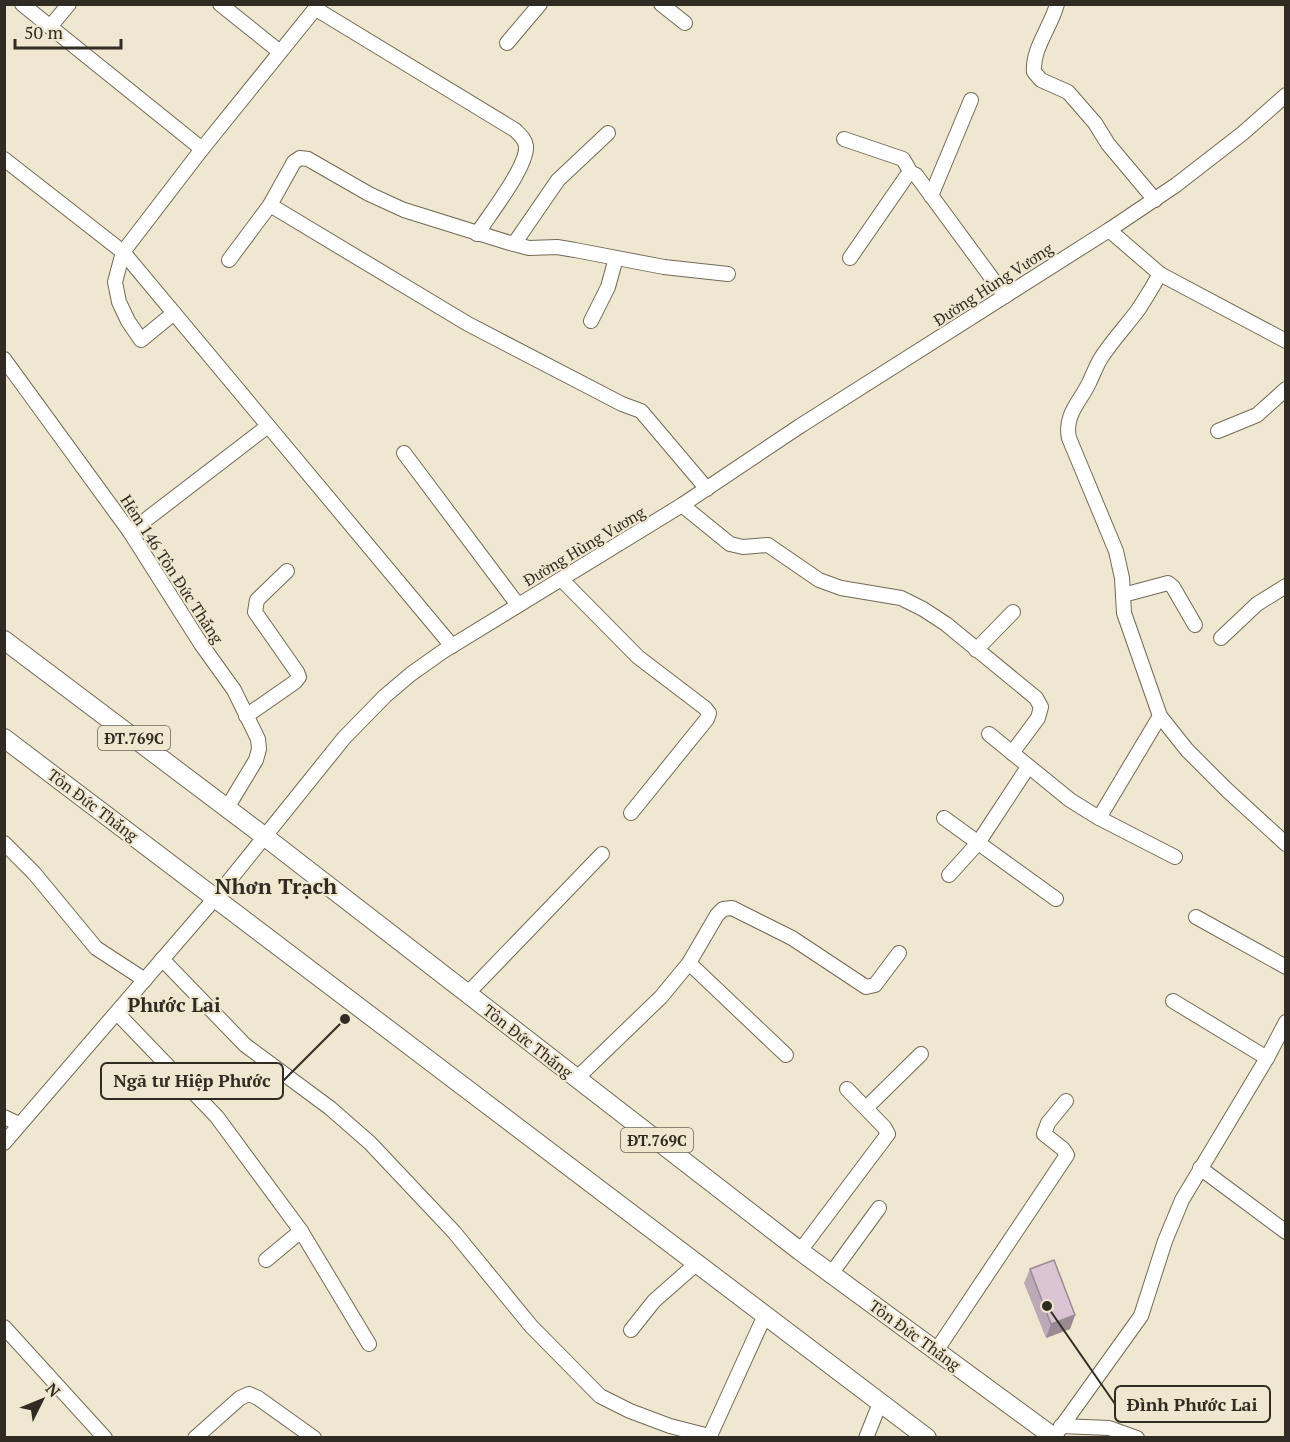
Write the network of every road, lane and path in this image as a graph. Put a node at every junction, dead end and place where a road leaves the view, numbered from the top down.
1 (22, 4) edge
2 (69, 4) edge
3 (220, 4) edge
4 (540, 4) edge
5 (661, 4) edge
6 (318, 7) edge
7 (1052, 7) edge
8 (685, 23) dead end
9 (50, 27) junction
10 (507, 43) dead end
11 (280, 52) junction
12 (1286, 95) edge
13 (971, 100) dead end
14 (608, 133) dead end
15 (844, 139) dead end
16 (202, 149) junction
17 (4, 159) edge
18 (911, 173) junction
19 (931, 196) junction
20 (1155, 200) junction
21 (270, 205) junction
22 (1109, 230) junction
23 (477, 234) junction
24 (513, 244) junction
25 (123, 252) junction
26 (616, 258) junction
27 (850, 258) dead end
28 (229, 261) dead end
29 (728, 274) dead end
30 (1160, 274) junction
31 (1005, 296) junction
32 (169, 318) junction
33 (591, 321) dead end
34 (1286, 341) edge
35 (4, 358) edge
36 (1286, 389) edge
37 (268, 426) junction
38 (1218, 431) dead end
39 (404, 453) dead end
40 (707, 489) junction
41 (682, 505) junction
42 (130, 532) junction
43 (287, 571) dead end
44 (561, 579) junction
45 (1286, 586) edge
46 (1123, 595) junction
47 (518, 604) junction
48 (1012, 612) dead end
49 (1194, 625) dead end
50 (1221, 638) dead end
51 (4, 640) edge
52 (452, 646) junction
53 (976, 650) junction
54 (246, 716) junction
55 (1160, 716) junction
56 (989, 734) dead end
57 (4, 738) edge
58 (1012, 753) junction
59 (1028, 767) junction
60 (227, 808) junction
61 (631, 813) dead end
62 (944, 818) dead end
63 (1099, 818) junction
64 (264, 836) junction
65 (4, 843) edge
66 (978, 843) junction
67 (1286, 844) edge
68 (602, 854) dead end
69 (1175, 856) dead end
70 (949, 875) dead end
71 (216, 897) junction
72 (1056, 899) dead end
73 (1196, 917) dead end
74 (899, 953) dead end
75 (162, 959) junction
76 (689, 963) junction
77 (1286, 967) edge
78 (145, 980) junction
79 (467, 994) junction
80 (1173, 1001) dead end
81 (117, 1013) junction
82 (1286, 1022) edge
83 (921, 1054) dead end
84 (786, 1055) dead end
85 (1267, 1058) junction
86 (577, 1078) junction
87 (847, 1089) dead end
88 (1066, 1101) dead end
89 (866, 1108) junction
90 (4, 1117) edge
91 (19, 1124) junction
92 (4, 1143) edge
93 (1200, 1168) junction
94 (879, 1208) dead end
95 (301, 1230) junction
96 (1286, 1232) edge
97 (800, 1251) junction
98 (267, 1260) dead end
99 (696, 1264) junction
100 (831, 1274) junction
101 (765, 1315) junction
102 (4, 1326) edge
103 (631, 1330) dead end
104 (369, 1344) dead end
105 (936, 1351) junction
106 (880, 1403) junction
107 (1057, 1434) edge
108 (105, 1437) edge
109 (195, 1437) edge
110 (314, 1437) edge
111 (709, 1437) edge
112 (866, 1437) edge
113 (927, 1437) edge
114 (1137, 1437) edge

1 - 9 street
2 - 9 street
3 - 11 street
4 - 10 street
5 - 8 street
6 - 11 street
6 - 23 street
7 - 20 street
9 - 16 street
11 - 16 street
12 - 20 street, Đường Hùng Vương
13 - 19 street
14 - 24 street
15 - 18 street
16 - 25 street
17 - 25 street
18 - 19 street
18 - 27 street
19 - 31 street
20 - 22 street, Đường Hùng Vương
21 - 23 street
21 - 28 street
21 - 40 street
22 - 30 street
22 - 31 street, Đường Hùng Vương
23 - 24 street
24 - 26 street
25 - 32 street
25 - 32 street
26 - 29 street
26 - 33 street
30 - 34 street
30 - 46 street
31 - 40 street, Đường Hùng Vương
32 - 37 street
35 - 42 street, Hẻm 146 Tôn Đức Thắng
36 - 38 street
37 - 42 street
37 - 52 street
39 - 47 street
40 - 41 street, Đường Hùng Vương
41 - 44 street, Đường Hùng Vương
41 - 53 street
42 - 54 street, Hẻm 146 Tôn Đức Thắng
43 - 54 street
44 - 47 street, Đường Hùng Vương
44 - 61 street
45 - 50 street
46 - 49 street
46 - 55 street
47 - 52 street, Đường Hùng Vương
48 - 53 street
51 - 60 main road, Tôn Đức Thắng / ĐT.769C
52 - 64 street, Đường Hùng Vương
53 - 58 street
54 - 60 street, Hẻm 146 Tôn Đức Thắng
55 - 63 street
55 - 67 street
56 - 58 street
57 - 71 main road, Tôn Đức Thắng
58 - 59 street
59 - 63 street
59 - 66 street
60 - 64 main road, Tôn Đức Thắng / ĐT.769C
62 - 66 street
63 - 69 street
64 - 71 street, Đường Hùng Vương
64 - 79 main road, Tôn Đức Thắng / ĐT.769C
65 - 78 street
66 - 70 street
66 - 72 street
68 - 79 street
71 - 75 street, Đường Hùng Vương
71 - 99 main road, Tôn Đức Thắng
73 - 77 street
74 - 76 street
75 - 78 street, Đường Hùng Vương
75 - 111 street
76 - 84 street
76 - 86 street
78 - 81 street, Đường Hùng Vương
79 - 86 main road, Tôn Đức Thắng / ĐT.769C
80 - 85 street
81 - 91 street, Đường Hùng Vương
81 - 95 street
82 - 85 street
83 - 89 street
85 - 93 street
86 - 97 main road, Tôn Đức Thắng / ĐT.769C
87 - 89 street
88 - 105 street
89 - 97 street
90 - 91 street
91 - 92 street, Đường Hùng Vương
93 - 96 street
93 - 107 street
94 - 100 street
95 - 98 street
95 - 104 street
97 - 100 main road, Tôn Đức Thắng / ĐT.769C
99 - 101 main road, Tôn Đức Thắng
99 - 103 street
100 - 105 main road, Tôn Đức Thắng / ĐT.769C
101 - 106 main road, Tôn Đức Thắng
101 - 111 street
102 - 108 street
105 - 107 main road, Tôn Đức Thắng / ĐT.769C
106 - 112 street
106 - 113 main road, Tôn Đức Thắng
107 - 114 street
109 - 110 street

